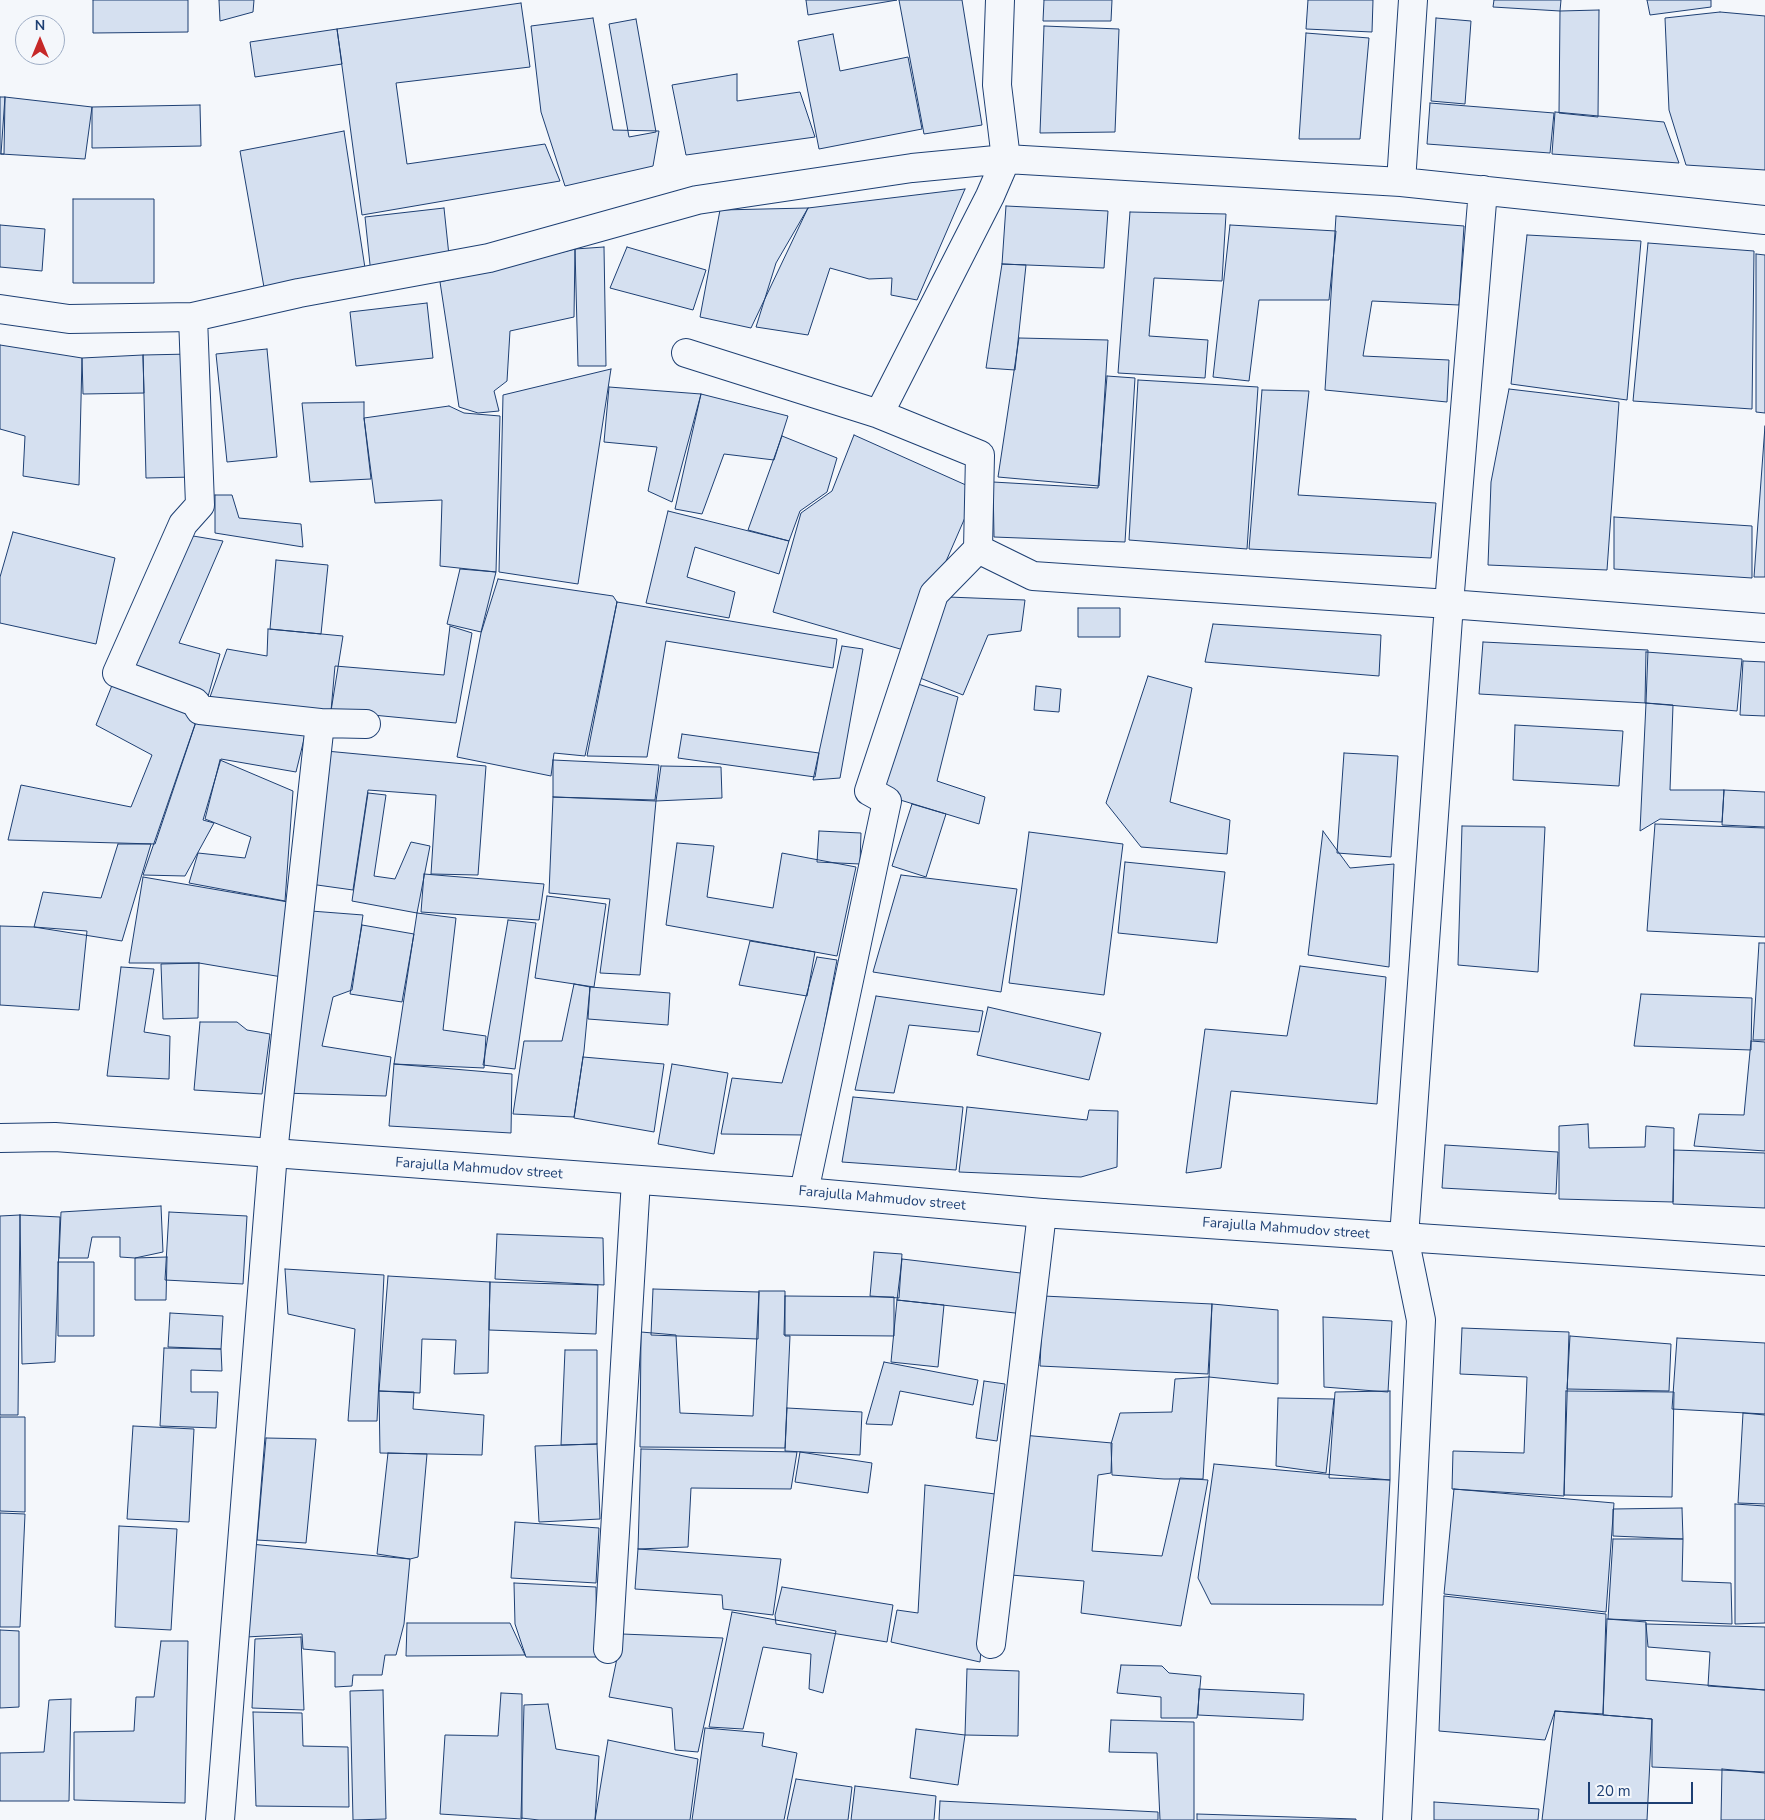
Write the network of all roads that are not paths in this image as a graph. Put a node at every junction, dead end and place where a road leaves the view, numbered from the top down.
1 (1000, 0) edge
2 (1413, 0) edge
3 (1006, 159) junction
4 (1401, 182) junction
5 (1483, 190) junction
6 (1765, 220) edge
7 (0, 308) edge
8 (193, 317) junction
9 (686, 353) dead end
10 (879, 414) junction
11 (978, 549) junction
12 (1449, 604) junction
13 (1765, 628) edge
14 (320, 723) junction
15 (366, 724) dead end
16 (0, 1138) edge
17 (273, 1153) junction
18 (636, 1180) junction
19 (804, 1192) junction
20 (1042, 1213) junction
21 (1404, 1237) junction
22 (1765, 1261) edge
23 (991, 1644) dead end
24 (608, 1650) dead end
25 (220, 1820) edge
26 (1397, 1820) edge

1 - 3 street
2 - 4 street
3 - 4 street
3 - 8 street
3 - 10 street
4 - 5 street
5 - 6 street
5 - 12 street
7 - 8 street
8 - 14 street
9 - 10 street
10 - 11 street
11 - 12 street
11 - 19 street
12 - 13 street
12 - 21 street
14 - 15 street
14 - 17 street
16 - 17 street, Farajulla Mahmudov street
17 - 18 street, Farajulla Mahmudov street
17 - 25 street
18 - 19 street, Farajulla Mahmudov street
18 - 24 street
19 - 20 street, Farajulla Mahmudov street
20 - 21 street, Farajulla Mahmudov street
20 - 23 street
21 - 22 street, Farajulla Mahmudov street
21 - 26 street

